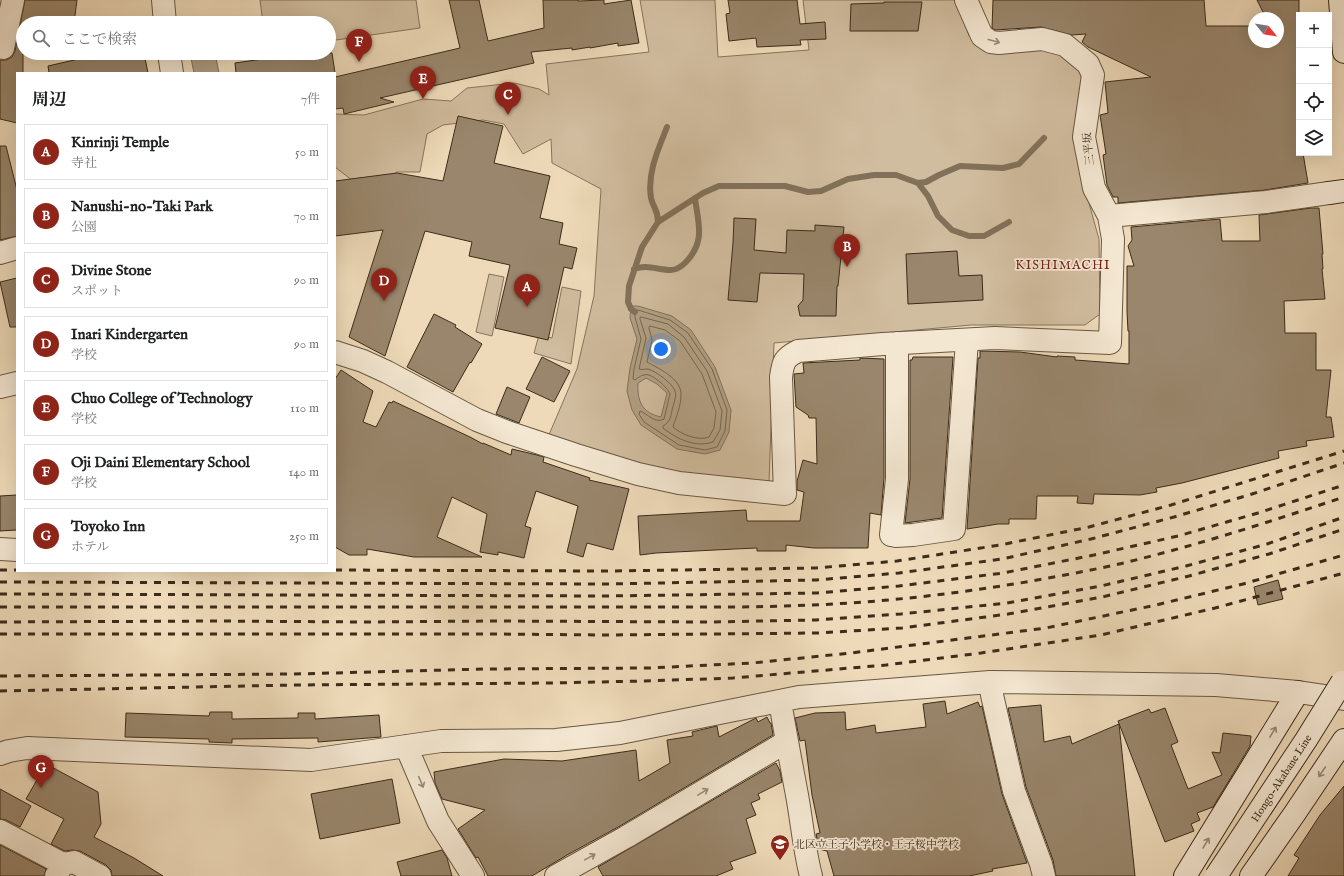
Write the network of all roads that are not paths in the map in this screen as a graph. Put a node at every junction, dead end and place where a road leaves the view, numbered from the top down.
1 (13, 0) edge
2 (163, 0) edge
3 (966, 0) edge
4 (1340, 0) edge
5 (164, 16) edge
6 (0, 47) edge
7 (1344, 52) edge
8 (170, 60) edge
9 (172, 72) edge
10 (1336, 192) edge
11 (1109, 216) junction
12 (16, 248) edge
13 (0, 253) edge
14 (967, 340) junction
15 (897, 343) junction
16 (336, 352) edge
17 (16, 384) edge
18 (0, 386) edge
19 (0, 550) edge
20 (16, 550) edge
21 (1344, 678) edge
22 (990, 682) junction
23 (1298, 692) junction
24 (1344, 699) edge
25 (780, 701) junction
26 (1344, 740) edge
27 (786, 742) junction
28 (406, 746) junction
29 (0, 754) edge
30 (0, 831) edge
31 (60, 870) edge
32 (100, 876) edge
33 (473, 876) edge
34 (556, 876) edge
35 (811, 876) edge
36 (1044, 876) edge
37 (1185, 876) edge
38 (1216, 876) edge
39 (1251, 876) edge

1 - 6 street
2 - 5 street
3 -> 11 street, 三平坂
4 - 7 street
8 - 9 street
10 - 11 street
11 - 14 street, 三平坂
12 - 13 street
14 - 15 street
14 - 15 street
15 - 16 street
17 - 18 street
19 - 20 street
21 - 38 street, Hongo-Akabane Line, bridge
22 - 23 street
22 - 25 street
22 - 36 street
23 - 24 street
37 -> 23 street
25 - 27 street
25 - 28 street
26 -> 39 street
34 -> 27 street
27 - 35 street
28 - 29 street
28 -> 33 street
30 - 31 street
31 - 32 street

